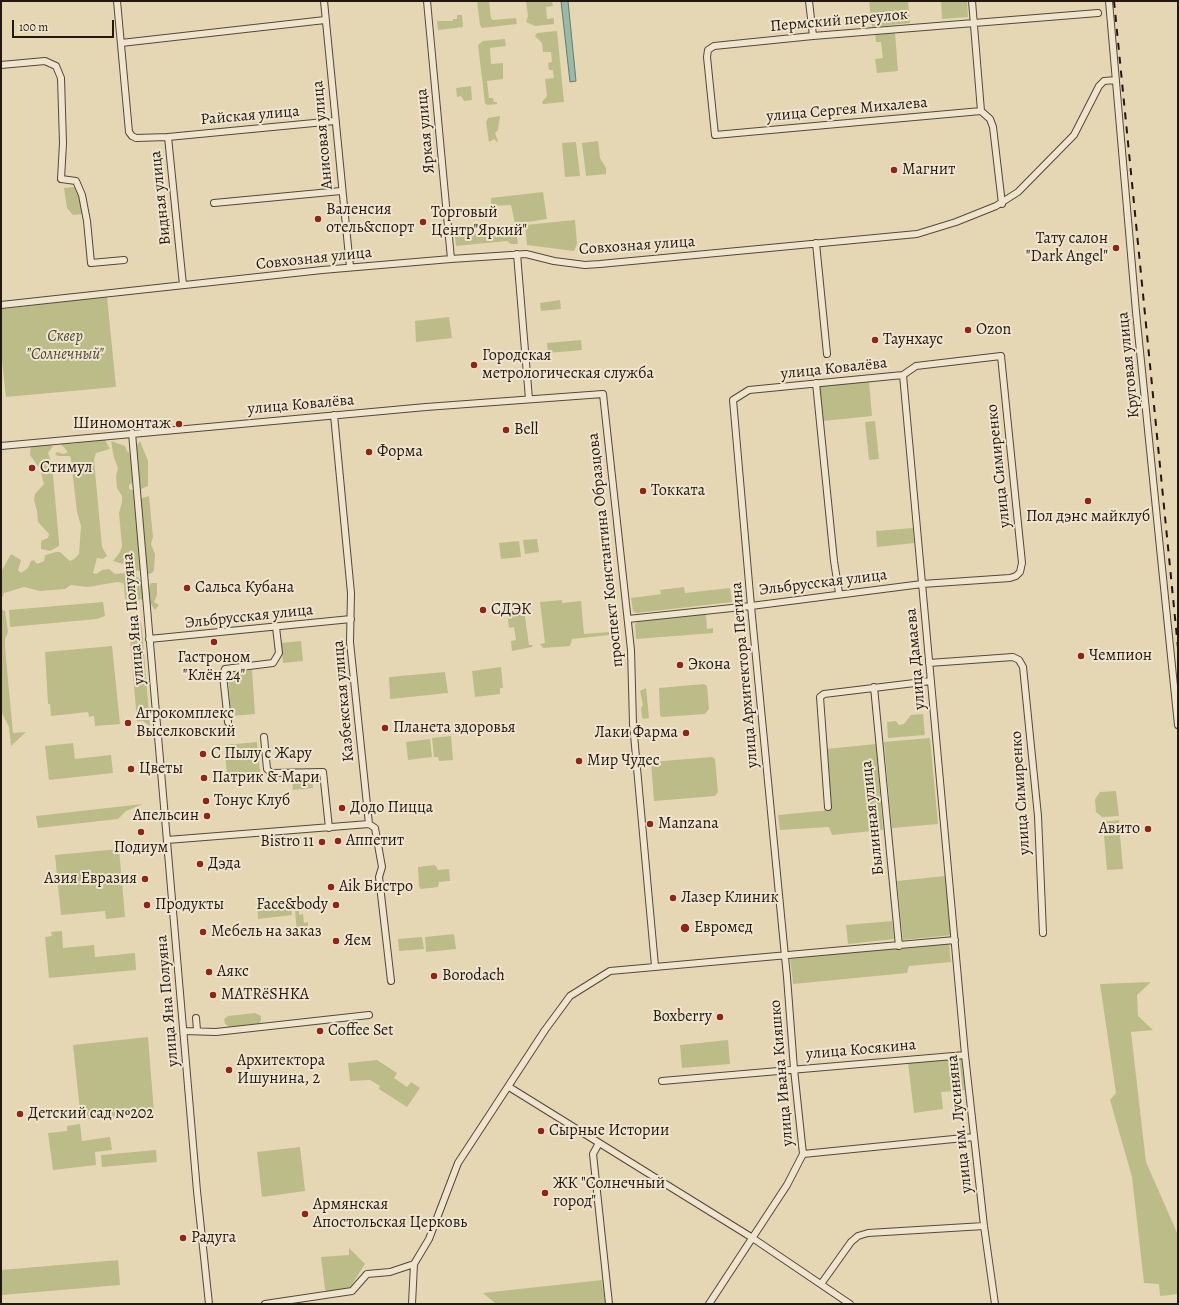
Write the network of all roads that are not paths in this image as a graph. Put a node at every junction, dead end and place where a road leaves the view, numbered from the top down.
1 (118, 1) edge
2 (324, 1) edge
3 (427, 1) edge
4 (809, 1) edge
5 (972, 1) edge
6 (1109, 1) edge
7 (1098, 13) dead end
8 (325, 20) junction
9 (973, 23) junction
10 (813, 36) junction
11 (121, 43) junction
12 (1, 65) edge
13 (1116, 80) junction
14 (981, 111) junction
15 (335, 121) junction
16 (715, 135) joint
17 (168, 137) junction
18 (341, 191) junction
19 (214, 203) dead end
20 (1002, 204) junction
21 (816, 243) junction
22 (517, 254) junction
23 (451, 259) junction
24 (124, 260) dead end
25 (350, 267) junction
26 (183, 286) junction
27 (1, 305) edge
28 (827, 354) dead end
29 (1001, 356) joint
30 (903, 375) junction
31 (816, 383) junction
32 (603, 394) joint
33 (740, 396) joint
34 (529, 399) junction
35 (334, 415) junction
36 (132, 433) junction
37 (1, 446) edge
38 (1020, 572) joint
39 (922, 584) junction
40 (839, 593) junction
41 (751, 606) junction
42 (628, 618) junction
43 (351, 619) junction
44 (276, 627) junction
45 (149, 639) junction
46 (929, 663) junction
47 (930, 681) junction
48 (874, 687) junction
49 (228, 722) dead end
50 (1178, 726) edge
51 (264, 737) dead end
52 (828, 807) dead end
53 (369, 824) junction
54 (329, 828) junction
55 (167, 840) junction
56 (1043, 933) dead end
57 (955, 940) junction
58 (899, 946) junction
59 (784, 956) junction
60 (655, 966) junction
61 (391, 981) dead end
62 (369, 1015) dead end
63 (196, 1018) dead end
64 (184, 1030) junction
65 (197, 1030) junction
66 (965, 1055) junction
67 (794, 1069) junction
68 (662, 1081) dead end
69 (509, 1087) junction
70 (974, 1137) junction
71 (599, 1143) junction
72 (803, 1154) junction
73 (984, 1226) junction
74 (752, 1237) junction
75 (414, 1264) junction
76 (821, 1284) junction
77 (209, 1304) edge
78 (265, 1304) edge
79 (412, 1304) edge
80 (609, 1304) edge
81 (709, 1304) edge
82 (850, 1304) edge
83 (995, 1304) edge

1 - 11 street, Видная улица
2 - 8 street, Анисовая улица
3 - 23 street, Яркая улица
4 - 10 street
5 - 9 street
6 - 13 street, Круговая улица
7 - 9 street, Пермский переулок
8 - 11 street
8 - 15 street, Анисовая улица
9 - 10 street, Пермский переулок
9 - 14 street
10 - 16 street, Пермский переулок
11 - 17 street, Видная улица
12 - 24 street
13 - 20 street, Совхозная улица
13 - 50 street, Круговая улица
14 - 16 street, улица Сергея Михалева
14 - 20 street
15 - 17 street, Райская улица
15 - 18 street, Анисовая улица
17 - 26 street, Видная улица
18 - 19 street
18 - 25 street, Анисовая улица
20 - 21 street, Совхозная улица
21 - 22 street, Совхозная улица
21 - 28 street
22 - 23 street, Совхозная улица
22 - 34 street
23 - 25 street, Совхозная улица
25 - 26 street, Совхозная улица
26 - 27 street, Совхозная улица
29 - 30 street, улица Ковалёва
29 - 38 street, улица Симиренко
30 - 31 street, улица Ковалёва
30 - 39 street, улица Дамаева
31 - 33 street, улица Ковалёва
31 - 40 street
32 - 34 street, улица Ковалёва
32 - 42 street, проспект Константина Образцова
33 - 41 street, улица Архитектора Петина
34 - 35 street, улица Ковалёва
35 - 36 street, улица Ковалёва
35 - 43 street, Казбекская улица
36 - 37 street, улица Ковалёва
36 - 45 street, улица Яна Полуяна
38 - 39 street, Эльбрусская улица
39 - 40 street, Эльбрусская улица
39 - 46 street, улица Дамаева
40 - 41 street, Эльбрусская улица
41 - 42 street, Эльбрусская улица
41 - 59 street, улица Архитектора Петина
42 - 60 street, проспект Константина Образцова
43 - 44 street, Эльбрусская улица
43 - 53 street, Казбекская улица
44 - 45 street, Эльбрусская улица
44 - 49 street
45 - 55 street, улица Яна Полуяна
46 - 47 street, улица Дамаева
46 - 56 street, улица Симиренко
47 - 48 street
47 - 57 street, улица Дамаева
48 - 52 street
48 - 58 street, Былинная улица
51 - 54 street
53 - 54 street
53 - 61 street, Казбекская улица
54 - 55 street
55 - 64 street, улица Яна Полуяна
57 - 58 street
57 - 66 street, улица им. Лусиняна
58 - 59 street
59 - 60 street
59 - 67 street, улица Ивана Кияшко
60 - 69 street
62 - 65 street
63 - 65 street
64 - 65 street
64 - 77 street, улица Яна Полуяна
66 - 67 street, улица Косякина
66 - 70 street, улица им. Лусиняна
67 - 68 street, улица Косякина
67 - 72 street, улица Ивана Кияшко
69 - 71 street
69 - 75 street
70 - 72 street
70 - 73 street, улица им. Лусиняна
71 - 74 street
71 - 80 street
72 - 74 street, улица Ивана Кияшко
73 - 76 street
73 - 83 street, улица им. Лусиняна
74 - 76 street
74 - 81 street, улица Ивана Кияшко
75 - 78 street
75 - 79 street
76 - 82 street

